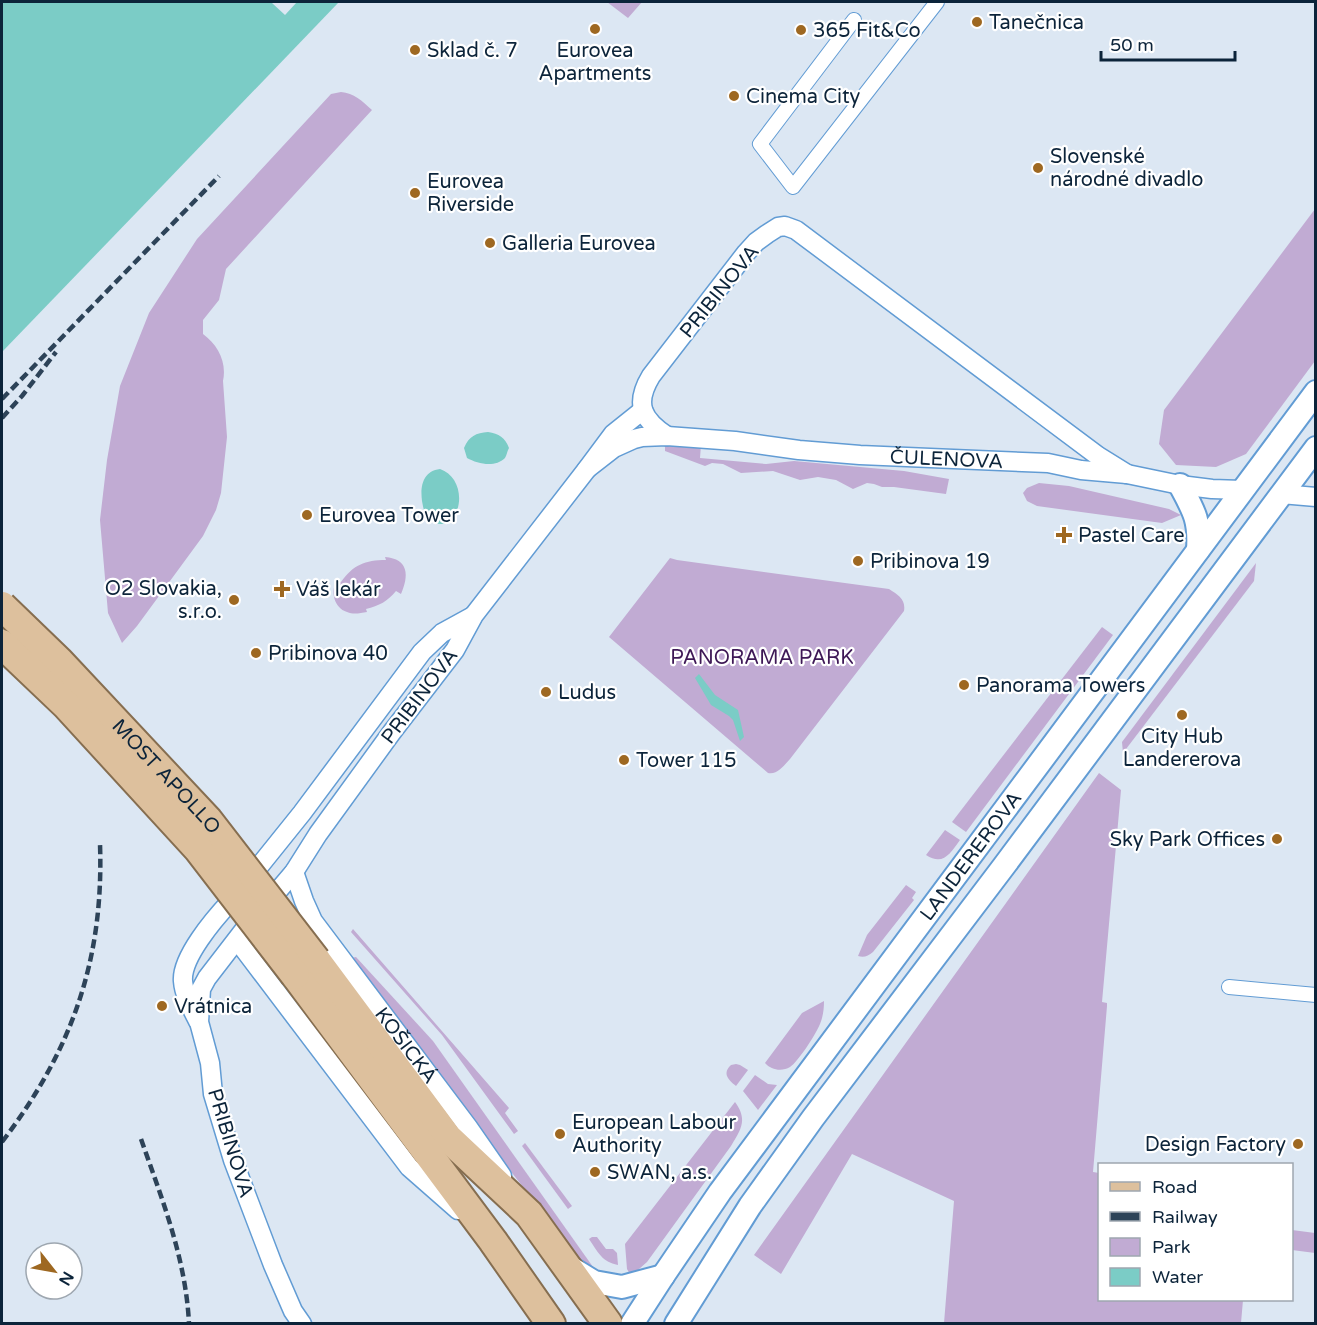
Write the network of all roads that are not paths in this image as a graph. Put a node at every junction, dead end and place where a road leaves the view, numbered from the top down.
1 (937, 2) edge
2 (854, 20) dead end
3 (1316, 392) edge
4 (643, 410) junction
5 (667, 436) junction
6 (1316, 448) edge
7 (587, 469) junction
8 (1127, 474) junction
9 (1180, 485) junction
10 (1242, 490) junction
11 (1281, 494) junction
12 (1316, 497) edge
13 (1198, 550) junction
14 (2, 606) edge
15 (474, 615) junction
16 (2, 644) edge
17 (257, 869) dead end
18 (294, 872) junction
19 (276, 892) dead end
20 (240, 935) junction
21 (306, 968) junction
22 (1229, 987) dead end
23 (1316, 996) edge
24 (199, 1022) junction
25 (529, 1214) junction
26 (493, 1241) junction
27 (564, 1263) junction
28 (663, 1276) junction
29 (681, 1319) edge
30 (302, 1323) edge
31 (551, 1323) edge
32 (608, 1323) edge
33 (632, 1323) edge

1 - 2 street
3 - 10 street, LANDEREROVA
4 - 5 street
4 - 7 street, PRIBINOVA
4 - 8 street, PRIBINOVA
5 - 7 street, ČULENOVA
5 - 8 street, ČULENOVA
6 - 11 street, LANDEREROVA
7 - 15 street, PRIBINOVA
8 - 9 street, ČULENOVA
9 - 10 street, ČULENOVA
9 - 13 street
10 - 11 street, ČULENOVA
10 - 13 street, LANDEREROVA
11 - 12 street, ČULENOVA
11 - 29 street, LANDEREROVA
13 - 28 street, LANDEREROVA
14 - 21 main road, MOST APOLLO, bridge
15 - 17 street, PRIBINOVA
15 - 18 street, PRIBINOVA
16 - 21 main road, MOST APOLLO, bridge
18 - 19 street, PRIBINOVA
18 - 25 street, KOŠICKÁ
20 - 24 street, PRIBINOVA
20 - 24 street
20 - 26 street
21 - 25 main road, KOŠICKÁ
21 - 26 main road
22 - 23 street
24 - 30 street, PRIBINOVA
25 - 27 main road, KOŠICKÁ
26 - 31 main road
27 - 28 street
27 - 32 main road, KOŠICKÁ
28 - 33 street, LANDEREROVA

